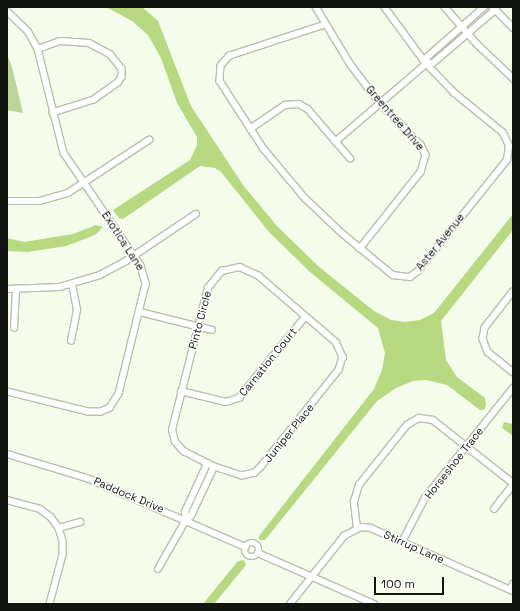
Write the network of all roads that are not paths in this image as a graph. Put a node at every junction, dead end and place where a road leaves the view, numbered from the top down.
1 (316, 7) edge
2 (384, 7) edge
3 (445, 7) edge
4 (485, 7) edge
5 (494, 8) edge
6 (7, 11) edge
7 (325, 24) junction
8 (461, 28) junction
9 (513, 28) edge
10 (467, 34) junction
11 (38, 49) junction
12 (426, 64) junction
13 (513, 78) edge
14 (380, 103) junction
15 (53, 113) junction
16 (250, 129) junction
17 (149, 140) dead end
18 (335, 142) junction
19 (350, 158) dead end
20 (85, 184) junction
21 (7, 201) edge
22 (196, 214) dead end
23 (360, 249) junction
24 (134, 256) junction
25 (72, 284) junction
26 (7, 289) edge
27 (16, 290) junction
28 (513, 292) edge
29 (140, 312) junction
30 (305, 317) junction
31 (198, 327) junction
32 (14, 328) dead end
33 (212, 330) dead end
34 (71, 341) dead end
35 (343, 357) joint
36 (513, 372) edge
37 (513, 388) edge
38 (181, 391) junction
39 (7, 392) edge
40 (466, 446) junction
41 (7, 454) edge
42 (208, 464) junction
43 (214, 467) junction
44 (513, 484) edge
45 (7, 500) edge
46 (494, 509) dead end
47 (186, 520) junction
48 (80, 522) dead end
49 (59, 528) junction
50 (357, 528) junction
51 (402, 542) junction
52 (246, 547) junction
53 (258, 553) junction
54 (158, 570) dead end
55 (312, 576) junction
56 (512, 588) edge
57 (50, 604) edge
58 (290, 604) edge
59 (374, 604) edge

1 - 7 street, Greentree Drive
2 - 12 street, Aster Avenue
3 - 8 street
4 - 8 street
5 - 9 street
5 - 10 street
6 - 11 street, Exotica Lane
7 - 14 street, Greentree Drive
7 - 16 street, Aster Avenue
8 - 10 street
8 - 12 street
10 - 12 street
10 - 13 street
11 - 15 street, Exotica Lane
11 - 15 street
12 - 14 street
12 - 23 street, Aster Avenue
14 - 18 street
14 - 23 street, Greentree Drive
15 - 20 street, Exotica Lane
16 - 18 street
16 - 23 street, Aster Avenue
17 - 20 street
18 - 19 street
20 - 21 street
20 - 24 street, Exotica Lane
22 - 24 street
24 - 25 street
24 - 29 street, Exotica Lane
25 - 27 street
25 - 34 street
26 - 27 street
27 - 32 street
28 - 36 street
29 - 31 street
29 - 39 street, Exotica Lane
30 - 31 street, Pinto Circle
30 - 35 street, Pinto Circle
30 - 38 street, Carnation Court
31 - 33 street
31 - 38 street, Pinto Circle
35 - 43 street, Juniper Place
37 - 40 street, Horseshoe Trace
38 - 42 street, Pinto Circle
40 - 44 street
40 - 50 street
40 - 51 street, Horseshoe Trace
41 - 47 street, Paddock Drive
42 - 43 street, Pinto Circle
42 - 47 street
43 - 47 street
44 - 46 street
45 - 49 street
47 - 52 street, Paddock Drive
47 - 54 street
48 - 49 street
49 - 57 street
50 - 51 street, Stirrup Lane
50 - 55 street
51 - 56 street, Stirrup Lane
52 - 53 street
52 - 53 street
53 - 55 street
55 - 58 street
55 - 59 street

